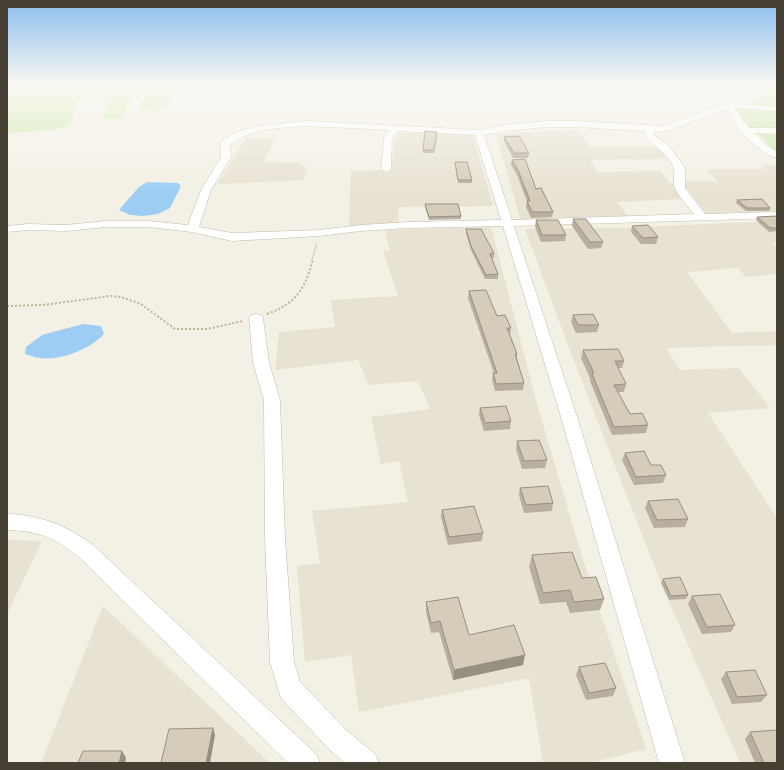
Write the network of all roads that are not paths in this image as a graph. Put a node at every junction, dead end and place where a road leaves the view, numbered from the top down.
1 (688, 120) edge
2 (737, 120) edge
3 (394, 128) junction
4 (649, 129) junction
5 (745, 130) junction
6 (777, 131) edge
7 (479, 133) junction
8 (777, 155) edge
9 (386, 169) dead end
10 (777, 215) edge
11 (702, 218) junction
12 (508, 223) junction
13 (7, 229) edge
14 (192, 229) junction
15 (256, 318) road end
16 (7, 522) edge
17 (307, 763) edge
18 (366, 763) edge
19 (672, 763) edge

1 - 4 street
2 - 5 street
3 - 7 street
3 - 9 street
3 - 14 street
4 - 7 street
4 - 11 street
5 - 6 street
5 - 8 street
7 - 12 street
10 - 11 street
11 - 12 street
12 - 14 street
12 - 19 street
13 - 14 street
15 - 18 street
16 - 17 street

